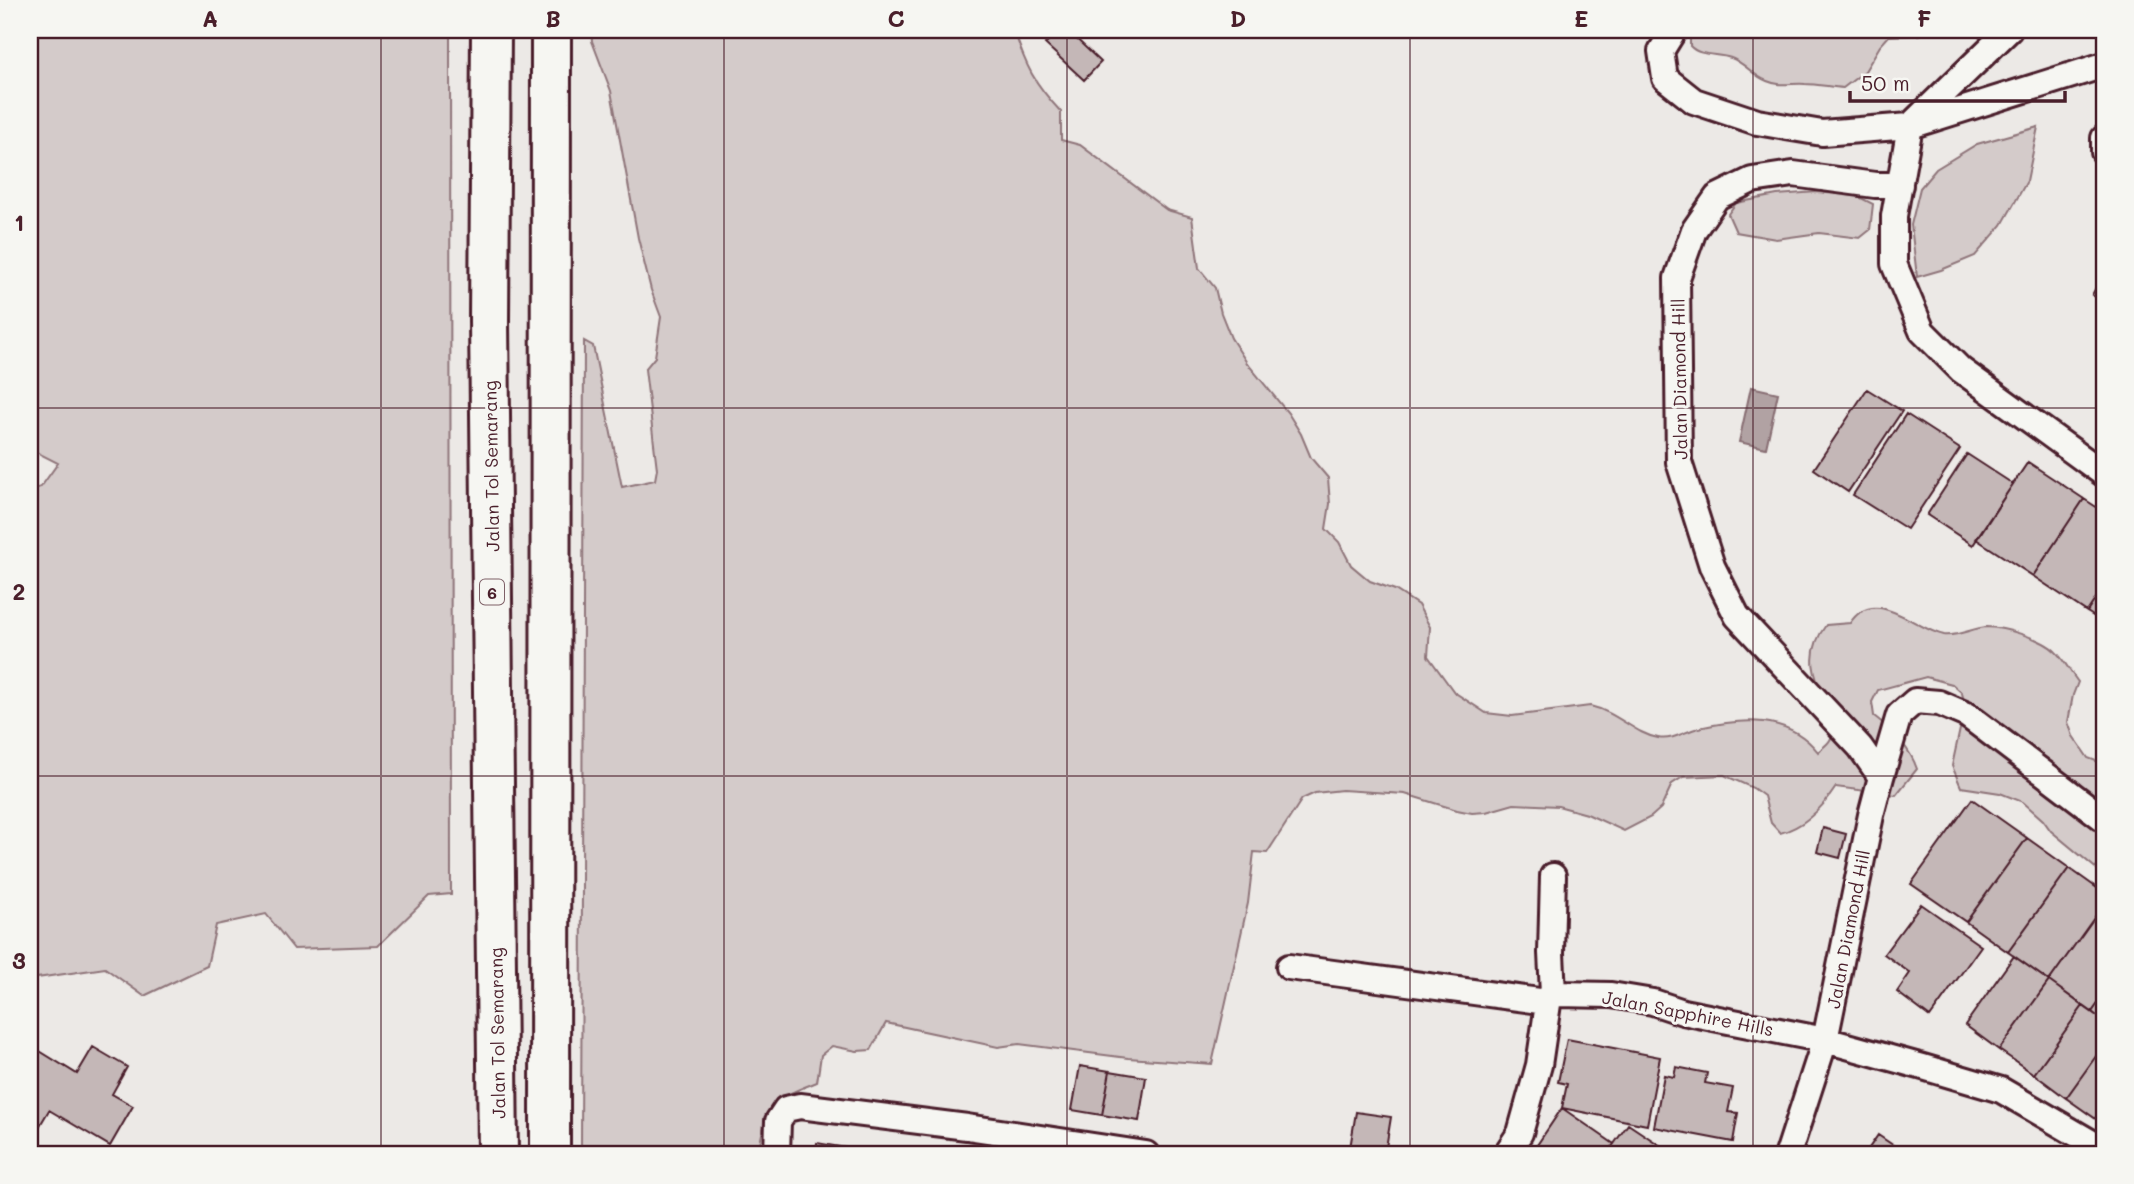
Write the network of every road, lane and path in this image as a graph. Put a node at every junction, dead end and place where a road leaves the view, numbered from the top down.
1 (491, 30) edge
2 (551, 30) edge
3 (1674, 30) edge
4 (2009, 30) edge
5 (2104, 65) edge
6 (1910, 126) junction
7 (2104, 138) edge
8 (2104, 152) edge
9 (1900, 185) junction
10 (2104, 474) edge
11 (1881, 777) junction
12 (2104, 819) edge
13 (1553, 876) dead end
14 (1289, 967) dead end
15 (1550, 998) junction
16 (1825, 1040) junction
17 (2104, 1150) edge
18 (498, 1154) edge
19 (550, 1154) edge
20 (777, 1154) edge
21 (1146, 1154) edge
22 (1506, 1154) edge
23 (1788, 1154) edge

1 - 18 highway, Jalan Tol Semarang / 6
2 - 19 highway
3 - 6 street
4 - 6 street
5 - 6 street
6 - 9 street
7 - 8 street
9 - 10 street
9 - 11 street, Jalan Diamond Hill
11 - 12 street, Jalan Diamond Hill
11 - 16 street, Jalan Diamond Hill
13 - 15 street
14 - 15 street, Jalan Sapphire Hills
15 - 16 street, Jalan Sapphire Hills
15 - 22 street
16 - 17 street, Jalan Sapphire Hills
16 - 23 street, Jalan Diamond Hill
20 - 21 street

